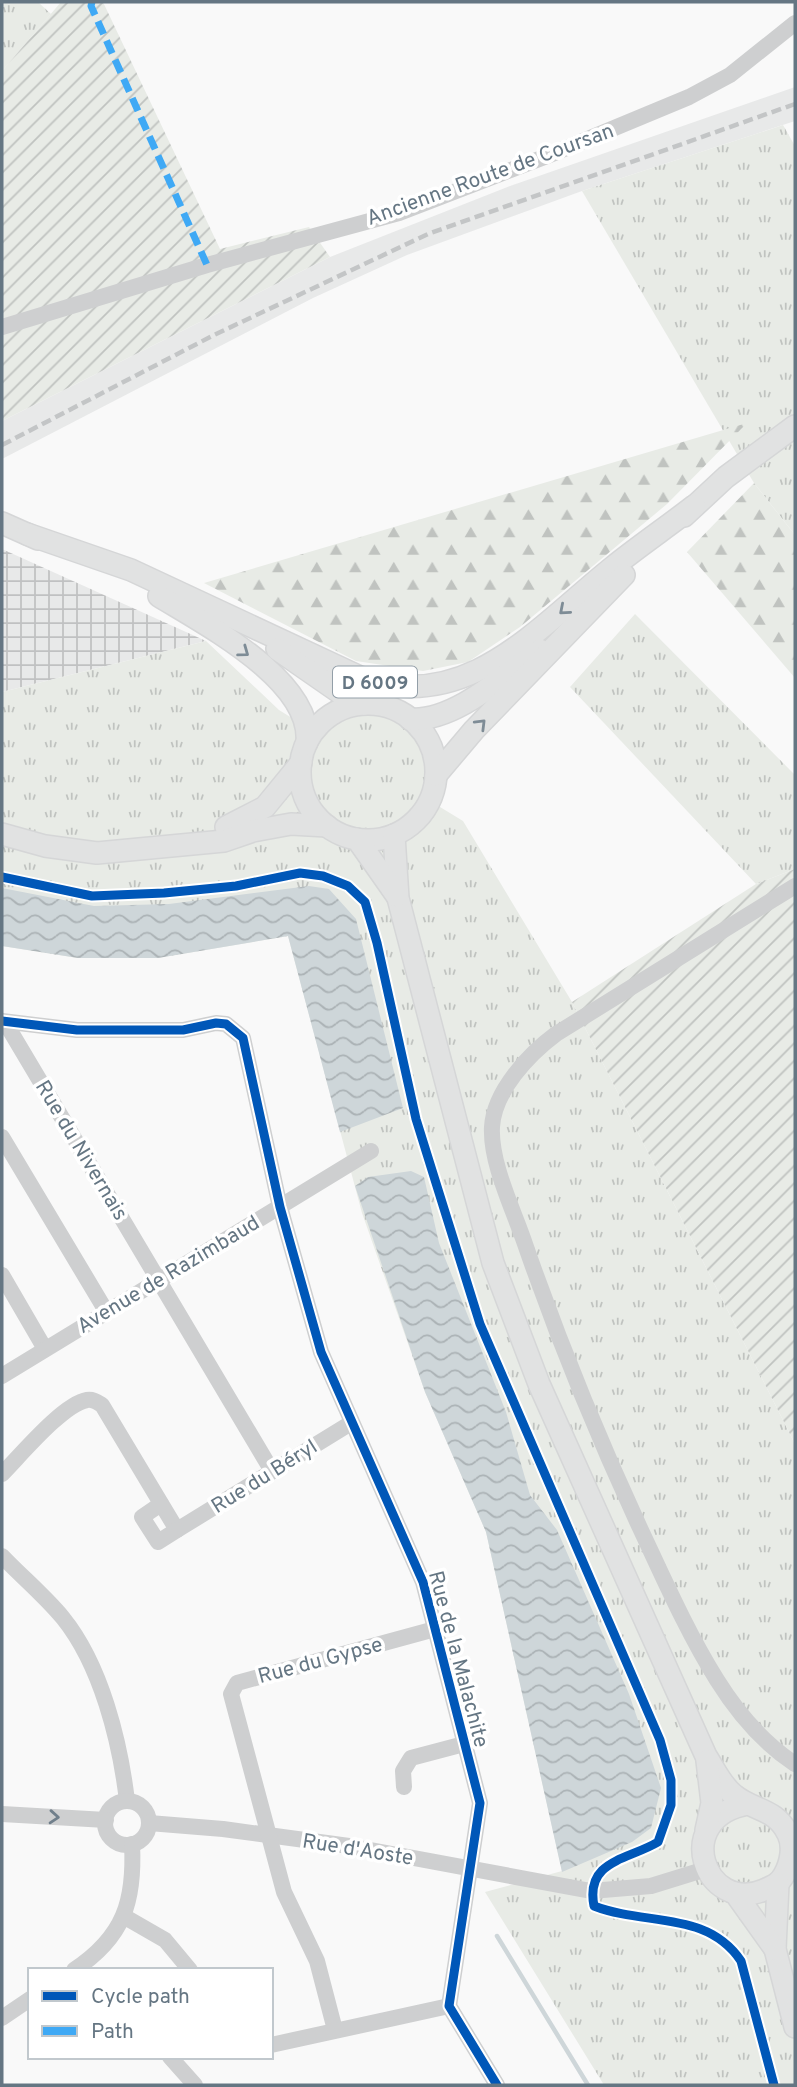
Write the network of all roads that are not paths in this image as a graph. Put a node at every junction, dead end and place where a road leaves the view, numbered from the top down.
1 (795, 23) edge
2 (2, 327) edge
3 (795, 426) edge
4 (694, 506) junction
5 (2, 523) edge
6 (27, 534) junction
7 (146, 588) junction
8 (565, 633) junction
9 (364, 704) junction
10 (410, 719) junction
11 (307, 742) junction
12 (301, 763) junction
13 (436, 775) junction
14 (327, 826) junction
15 (2, 834) edge
16 (394, 835) junction
17 (357, 839) junction
18 (178, 845) junction
19 (795, 886) edge
20 (398, 898) junction
21 (3, 1021) edge
22 (2, 1137) edge
23 (371, 1151) dead end
24 (16, 1162) junction
25 (2, 1171) edge
26 (280, 1207) junction
27 (2, 1275) edge
28 (158, 1279) junction
29 (106, 1311) junction
30 (45, 1349) junction
31 (2, 1376) edge
32 (351, 1423) junction
33 (272, 1471) junction
34 (2, 1474) edge
35 (161, 1504) junction
36 (177, 1530) junction
37 (2, 1556) edge
38 (435, 1629) junction
39 (464, 1744) junction
40 (706, 1756) junction
41 (795, 1764) edge
42 (404, 1787) dead end
43 (127, 1801) junction
44 (748, 1804) junction
45 (2, 1814) edge
46 (106, 1820) junction
47 (149, 1823) junction
48 (705, 1830) junction
49 (268, 1835) junction
50 (132, 1844) junction
51 (793, 1855) edge
52 (472, 1868) junction
53 (706, 1869) junction
54 (778, 1884) junction
55 (735, 1893) junction
56 (125, 1917) junction
57 (775, 1949) junction
58 (82, 1968) edge
59 (188, 1968) edge
60 (28, 1999) edge
61 (449, 2006) junction
62 (2, 2018) edge
63 (795, 2027) edge
64 (335, 2030) junction
65 (273, 2045) edge
66 (172, 2059) edge
67 (195, 2085) edge
68 (498, 2085) edge

1 - 2 street, Ancienne Route de Coursan
3 - 4 main road, D 6009
4 -> 6 main road, D 6009
4 - 8 main road, D 6009
5 - 6 main road, D 6009
6 - 7 main road, D 6009
7 - 9 main road, D 6009
7 -> 11 main road, D 6009
8 - 10 main road, D 6009
13 -> 8 main road, D 6009
9 - 10 main road
9 - 11 main road
10 - 13 main road
11 - 12 main road
12 - 14 main road
12 - 18 main road
13 - 16 main road
14 - 17 main road
14 - 18 main road
15 - 18 main road
16 - 17 main road
16 - 20 main road
17 - 20 main road
19 - 41 street
20 - 40 main road
21 - 26 street, Rue de la Malachite
21 - 28 street, Rue du Nivernais
22 - 24 street
23 - 26 street, Avenue de Razimbaud
24 - 25 street
24 - 29 street
26 - 28 street, Avenue de Razimbaud
26 - 32 street, Rue de la Malachite
27 - 30 street
28 - 29 street, Avenue de Razimbaud
28 - 33 street, Rue du Nivernais
29 - 30 street, Avenue de Razimbaud
30 - 31 street, Avenue de Razimbaud
32 - 33 street, Rue du Béryl
32 - 38 street, Rue de la Malachite
33 - 36 street, Rue du Béryl
34 - 35 street
35 - 36 street
35 - 36 street, Rue du Béryl
37 - 43 street
38 - 39 street, Rue de la Malachite
38 - 49 street, Rue du Gypse
39 - 42 street
39 - 52 street, Rue de la Malachite
40 - 44 main road
40 - 48 main road
43 - 46 street
43 - 47 street
44 - 48 main road
44 - 51 main road
45 -> 46 street
46 - 50 street
47 - 49 street, Rue d'Aoste
47 - 50 street
48 - 53 main road
49 - 52 street, Rue d'Aoste
49 - 64 street, Rue du Gypse
50 - 56 street
51 - 54 main road
52 - 53 street, Rue d'Aoste
52 - 61 street, Rue de la Malachite
53 - 55 main road
54 - 55 main road
54 - 57 main road
55 - 57 main road
56 - 58 street
56 - 59 street
57 - 63 main road
60 - 62 street
61 - 64 street
61 - 68 street
64 - 65 street
66 - 67 street

